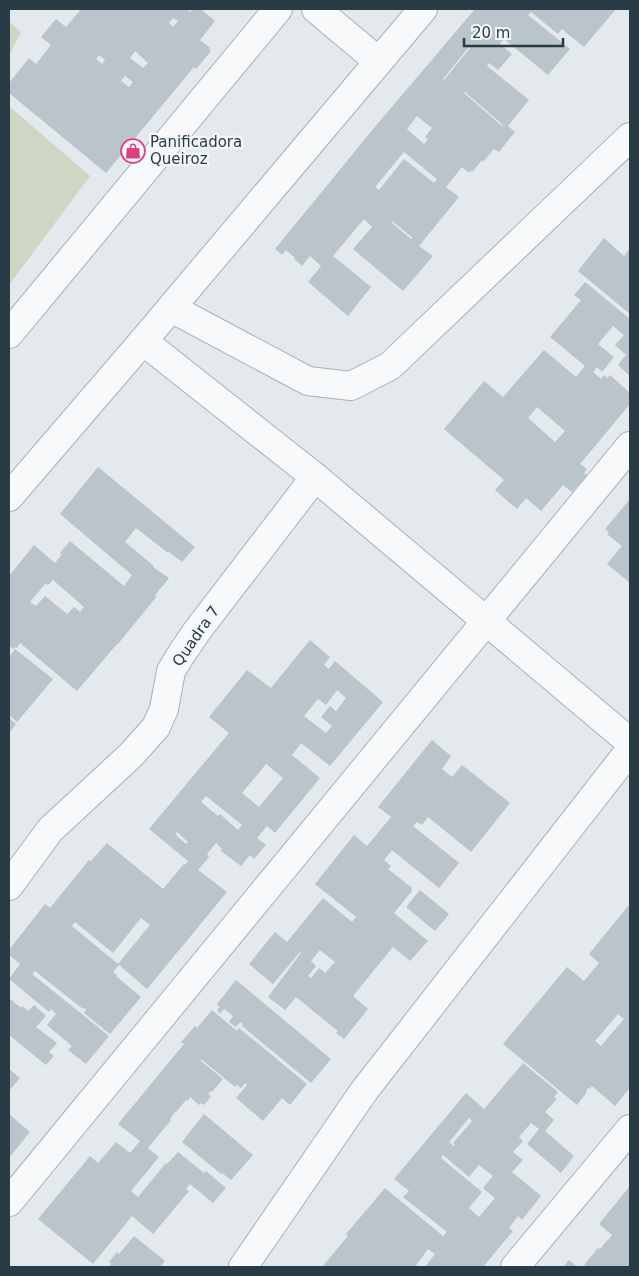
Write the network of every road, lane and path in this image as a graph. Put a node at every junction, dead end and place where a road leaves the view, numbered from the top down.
1 (278, 9) edge
2 (316, 9) edge
3 (423, 9) edge
4 (378, 62) junction
5 (630, 137) edge
6 (171, 308) junction
7 (9, 334) edge
8 (143, 341) junction
9 (630, 446) edge
10 (315, 478) junction
11 (9, 497) edge
12 (486, 621) junction
13 (630, 742) edge
14 (630, 750) edge
15 (9, 886) edge
16 (630, 1129) edge
17 (9, 1202) edge
18 (243, 1267) edge
19 (515, 1267) edge

1 - 7 street
2 - 4 street
3 - 4 street
4 - 6 street
5 - 6 street
6 - 8 street
8 - 10 street
8 - 11 street
9 - 12 street
10 - 12 street
10 - 15 street, Quadra 7
12 - 13 street
12 - 17 street
14 - 18 street
16 - 19 street

